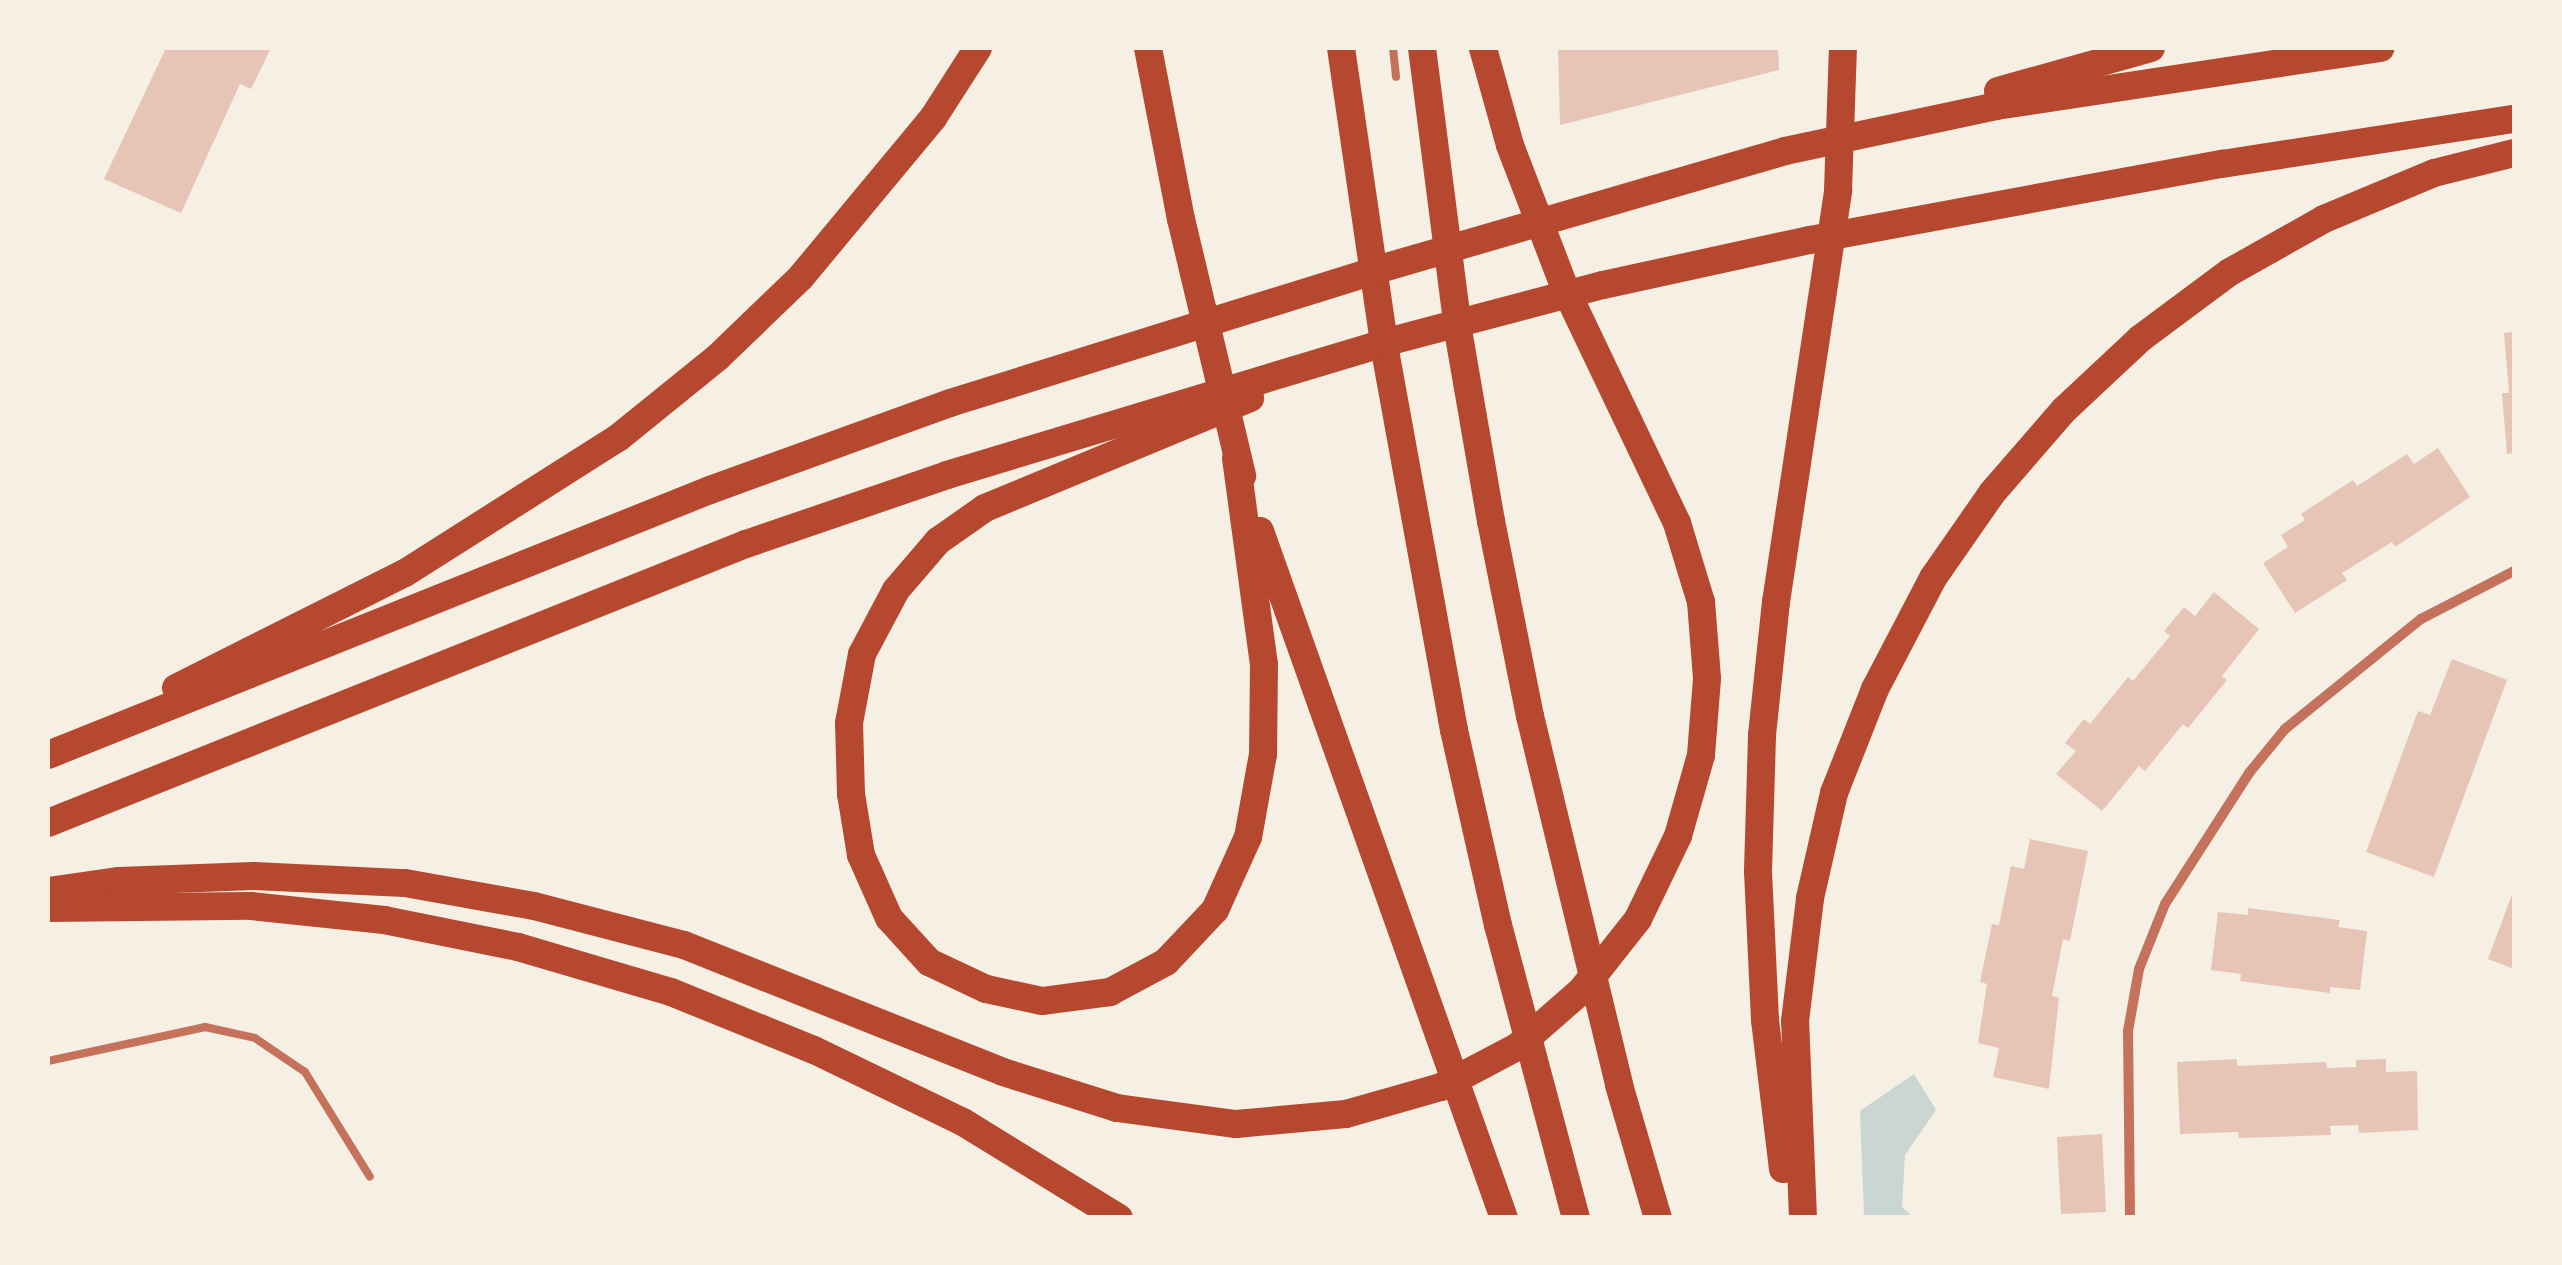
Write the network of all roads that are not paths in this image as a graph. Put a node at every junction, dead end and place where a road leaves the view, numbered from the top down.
1 (978, 48) edge
2 (1148, 48) edge
3 (1158, 48) edge
4 (1341, 48) edge
5 (1393, 48) edge
6 (1422, 48) edge
7 (1483, 48) edge
8 (1843, 48) edge
9 (2150, 48) edge
10 (2381, 48) edge
11 (1396, 77) dead end
12 (2514, 118) edge
13 (1786, 152) junction
14 (2514, 152) edge
15 (1181, 219) junction
16 (1387, 342) junction
17 (1236, 458) junction
18 (2514, 572) edge
19 (48, 746) edge
20 (48, 755) edge
21 (48, 823) edge
22 (48, 892) edge
23 (48, 908) edge
24 (48, 1061) edge
25 (370, 1177) dead end
26 (1119, 1218) edge
27 (1504, 1218) edge
28 (1576, 1218) edge
29 (1658, 1218) edge
30 (1792, 1218) edge
31 (1803, 1218) edge
32 (2130, 1218) edge

1 - 19 highway
2 - 15 highway
3 - 15 highway
4 - 28 highway
5 - 11 lane
6 - 29 highway
7 - 22 highway
8 - 30 highway
9 - 13 highway
10 - 13 highway
12 - 16 highway
13 - 20 highway
14 - 31 highway
15 - 17 highway
16 - 17 highway
16 - 21 highway
17 - 27 highway
18 - 32 street
23 - 26 highway
24 - 25 lane

